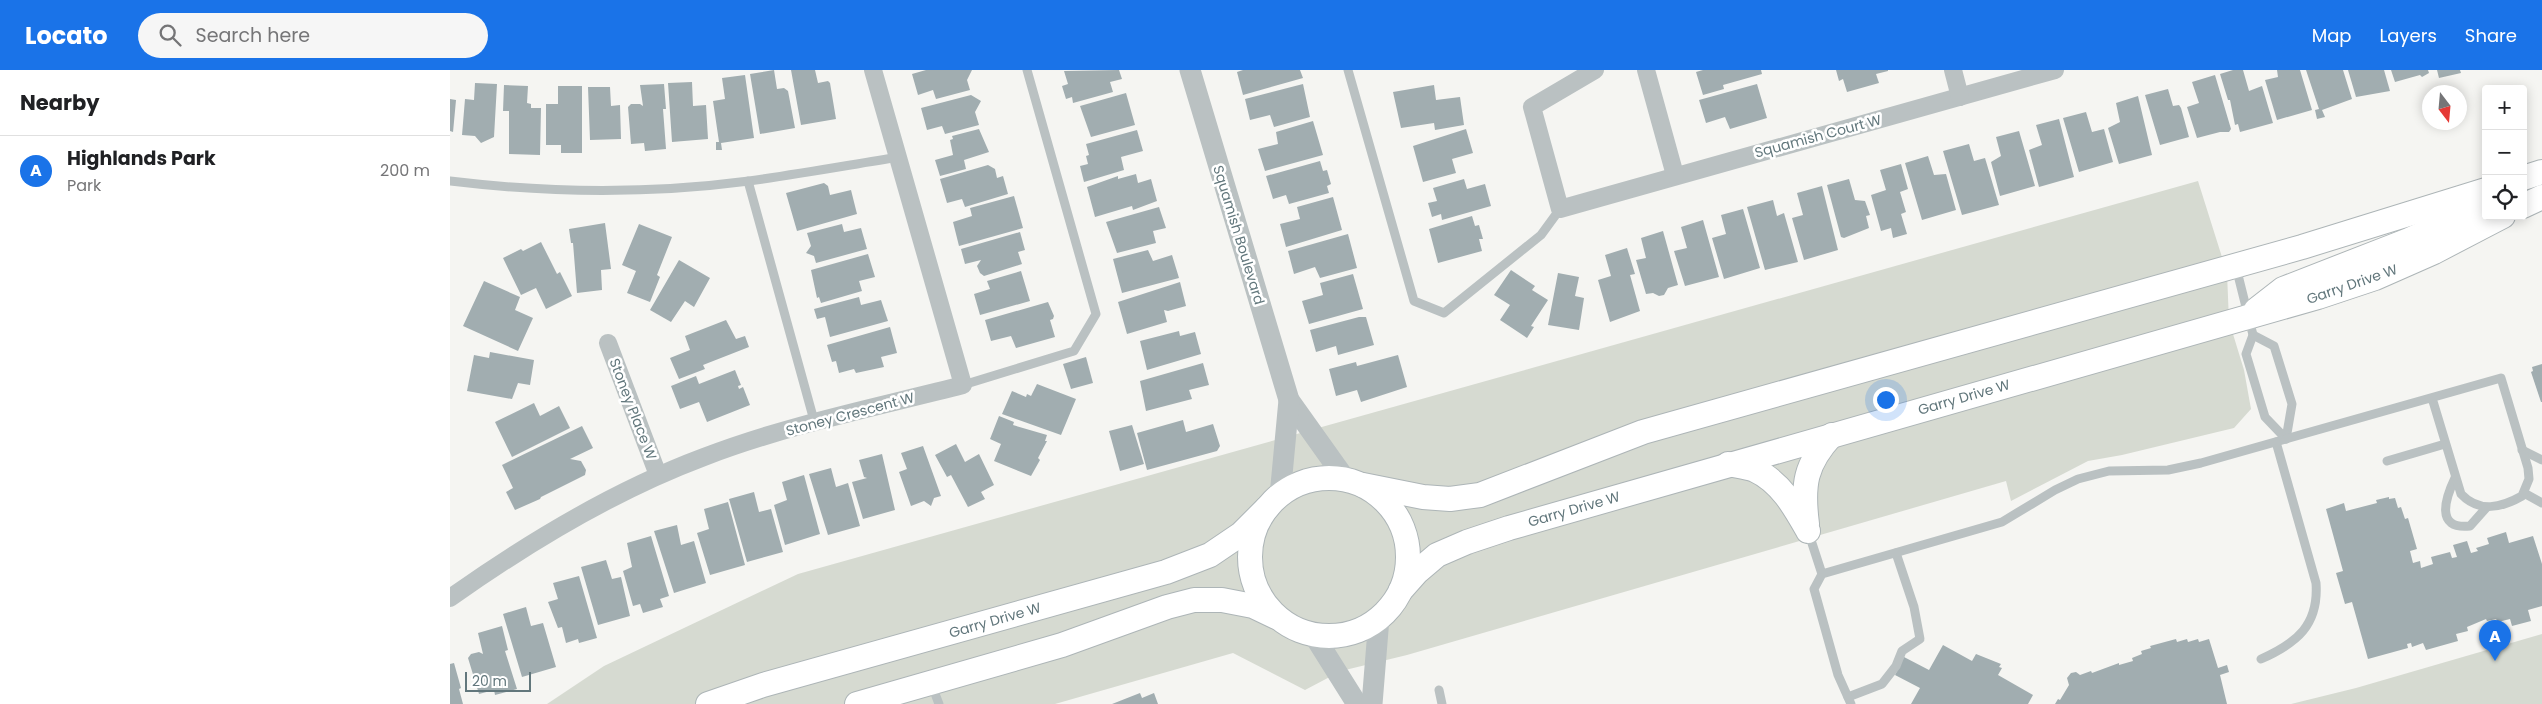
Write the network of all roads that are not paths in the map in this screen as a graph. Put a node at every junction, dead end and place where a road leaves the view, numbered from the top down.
1 (873, 70) edge
2 (1027, 70) edge
3 (1190, 70) edge
4 (1348, 70) edge
5 (1595, 70) edge
6 (1646, 70) edge
7 (1953, 70) edge
8 (2055, 70) edge
9 (1960, 97) junction
10 (899, 157) junction
11 (1675, 176) junction
12 (450, 181) edge
13 (748, 181) junction
14 (2482, 191) edge
15 (2542, 197) edge
16 (2527, 204) edge
17 (2482, 207) edge
18 (1560, 209) junction
19 (2495, 220) edge
20 (2236, 265) junction
21 (2251, 325) junction
22 (608, 343) dead end
23 (963, 385) junction
24 (2432, 398) junction
25 (1289, 400) junction
26 (815, 424) junction
27 (1832, 435) junction
28 (2286, 439) junction
29 (2276, 442) junction
30 (2446, 444) junction
31 (2522, 450) junction
32 (2387, 460) dead end
33 (2542, 460) edge
34 (1728, 464) junction
35 (658, 475) junction
36 (2455, 478) junction
37 (1355, 482) junction
38 (2524, 493) junction
39 (1273, 502) junction
40 (2542, 503) edge
41 (2486, 508) junction
42 (1808, 531) junction
43 (1896, 553) junction
44 (1822, 574) junction
45 (1401, 590) junction
46 (450, 598) edge
47 (1380, 618) junction
48 (1281, 619) junction
49 (1313, 634) junction
50 (2261, 659) dead end
51 (1438, 690) dead end
52 (935, 693) edge
53 (1850, 701) edge
54 (708, 704) edge
55 (857, 704) edge
56 (1358, 704) edge
57 (1372, 704) edge
58 (1442, 704) edge

1 - 10 street
2 - 23 lane
3 - 25 street, Squamish Boulevard
4 - 18 lane
5 - 18 street
6 - 11 street
7 - 9 street
8 - 9 street, Squamish Court W
9 - 11 street, Squamish Court W
10 - 13 lane
10 - 23 street
11 - 18 street, Squamish Court W
12 - 13 lane
13 - 26 lane
14 - 20 main road
15 - 16 main road
17 - 21 main road
19 - 21 main road, Garry Drive W
20 - 21 lane
20 - 37 main road
21 - 27 main road, Garry Drive W
21 - 28 lane
21 - 28 lane
22 - 35 street, Stoney Place W
23 - 26 street, Stoney Crescent W
24 - 28 lane
24 - 30 lane
24 - 31 lane
25 - 37 street, Squamish Boulevard
25 - 39 street, Squamish Boulevard
26 - 35 street, Stoney Crescent W
27 - 34 main road, Garry Drive W
27 - 42 main road
28 - 29 lane
29 - 43 lane
29 - 50 lane
30 - 32 lane
30 - 36 lane
31 - 33 lane
31 - 38 lane
34 - 42 main road
34 - 45 main road, Garry Drive W
35 - 46 street, Stoney Crescent W
36 - 41 lane
36 - 41 lane
37 - 39 main road
37 - 45 main road
38 - 40 lane
38 - 41 lane
39 - 48 main road
39 - 54 main road, Garry Drive W
42 - 44 lane
43 - 44 lane
43 - 53 lane
44 - 53 lane
45 - 47 main road
47 - 49 main road
47 - 57 street
48 - 49 main road
48 - 52 main road
49 - 56 street
51 - 58 lane
52 - 55 main road

